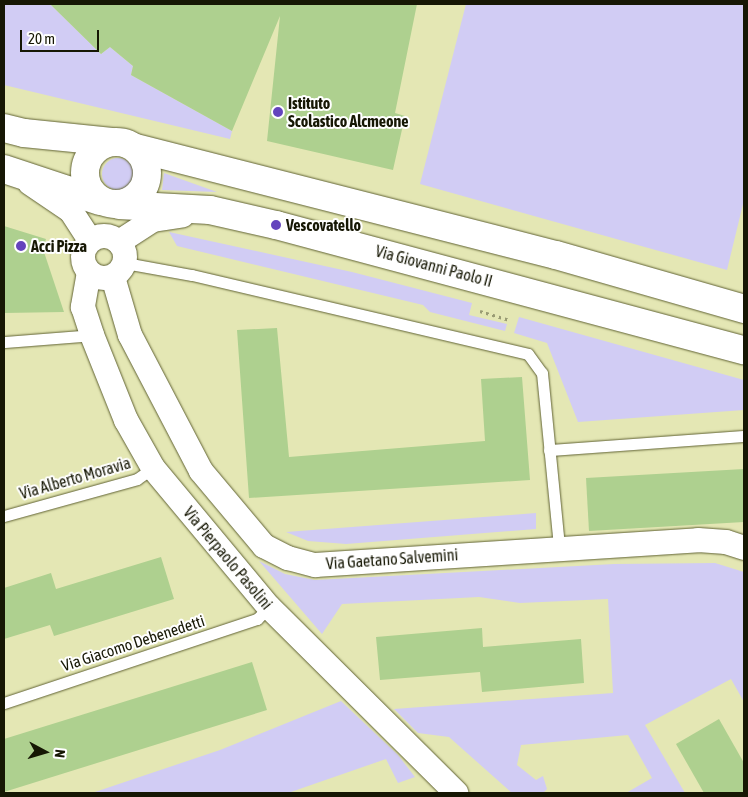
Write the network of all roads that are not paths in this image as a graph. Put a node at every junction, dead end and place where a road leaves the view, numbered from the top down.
1 (4, 128) edge
2 (124, 145) junction
3 (9, 171) edge
4 (110, 203) junction
5 (210, 210) junction
6 (90, 240) junction
7 (119, 261) junction
8 (89, 272) junction
9 (744, 309) edge
10 (92, 336) junction
11 (4, 342) edge
12 (744, 350) edge
13 (744, 436) edge
14 (549, 450) junction
15 (153, 468) junction
16 (4, 516) edge
17 (559, 547) junction
18 (744, 548) edge
19 (269, 607) junction
20 (4, 703) edge
21 (456, 793) edge

1 - 2 street
2 - 4 street
2 - 4 street
2 - 9 street
3 - 4 street, Via Giovanni Paolo II
3 - 6 street
4 - 5 street, Via Giovanni Paolo II
5 - 7 street
5 - 12 street, Via Giovanni Paolo II
6 - 7 street
6 - 8 street
7 - 8 street
7 - 14 lane
7 - 17 street, Via Gaetano Salvemini
8 - 10 street, Via Pierpaolo Pasolini
10 - 11 lane
10 - 15 street, Via Pierpaolo Pasolini
13 - 14 lane
14 - 17 lane
15 - 16 lane, Via Alberto Moravia
15 - 19 street, Via Pierpaolo Pasolini
17 - 18 street, Via Gaetano Salvemini
19 - 20 lane, Via Giacomo Debenedetti
19 - 21 street, Via Pierpaolo Pasolini

